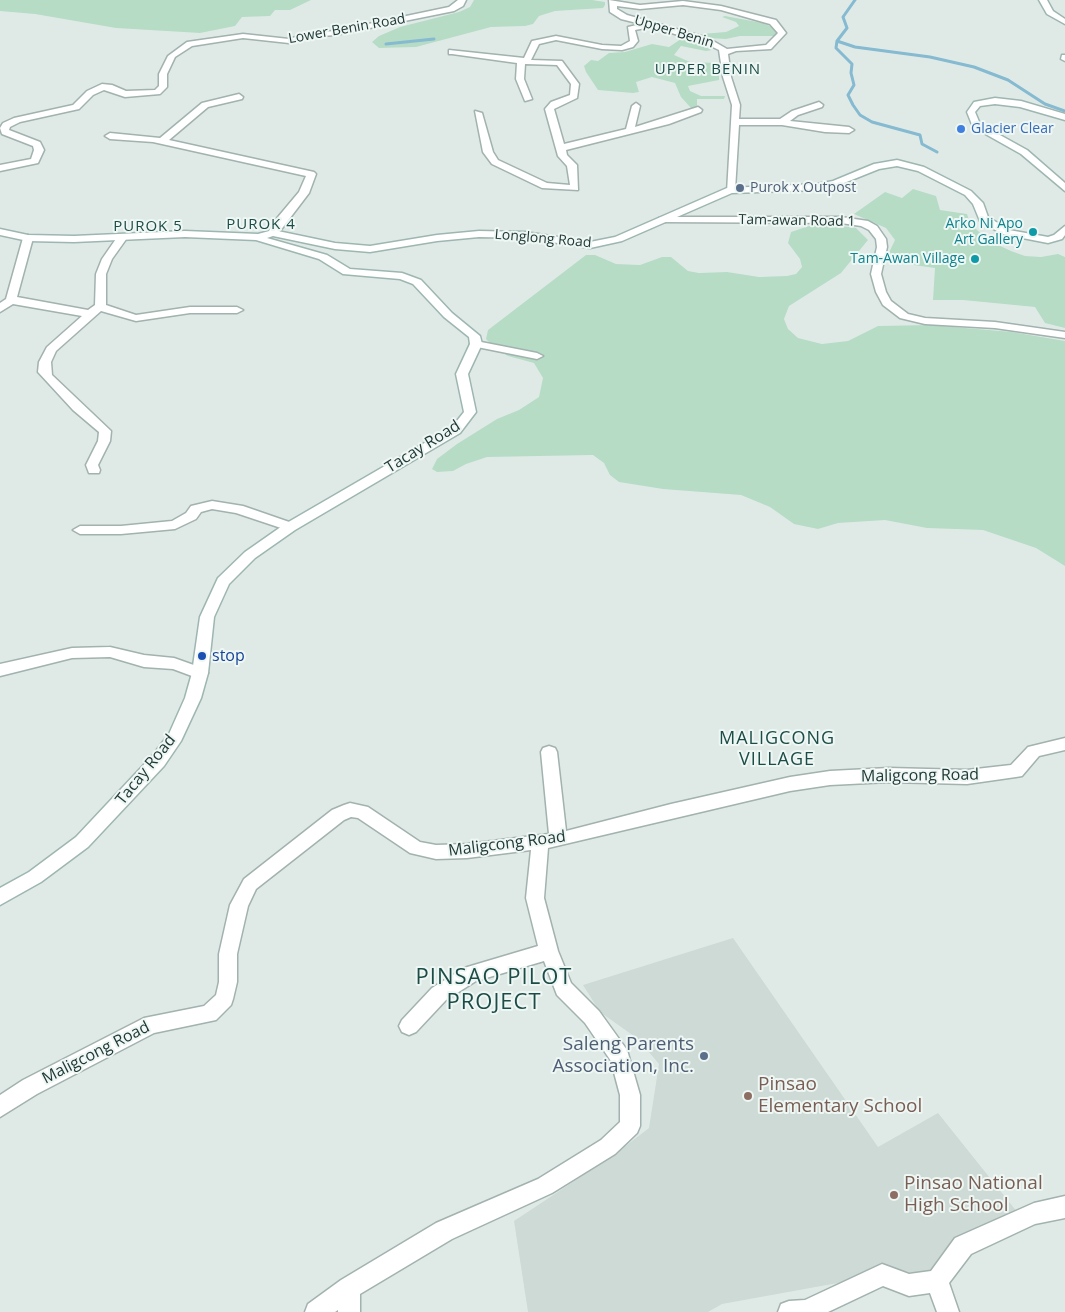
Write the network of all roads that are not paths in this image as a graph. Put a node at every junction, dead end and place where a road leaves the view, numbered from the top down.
1 (462, 0) edge
2 (1043, 0) edge
3 (613, 1) edge
4 (1065, 22) edge
5 (650, 24) junction
6 (452, 52) dead end
7 (724, 53) junction
8 (524, 61) junction
9 (239, 97) dead end
10 (528, 99) dead end
11 (819, 105) dead end
12 (636, 106) dead end
13 (698, 110) dead end
14 (478, 113) dead end
15 (1065, 117) edge
16 (736, 122) junction
17 (782, 122) junction
18 (630, 130) junction
19 (849, 130) dead end
20 (110, 136) dead end
21 (160, 142) junction
22 (561, 148) junction
23 (0, 168) edge
24 (1065, 188) edge
25 (730, 190) junction
26 (663, 220) junction
27 (1065, 229) edge
28 (0, 232) edge
29 (273, 233) junction
30 (258, 237) junction
31 (28, 238) junction
32 (122, 238) junction
33 (11, 300) junction
34 (100, 306) junction
35 (0, 309) edge
36 (237, 310) dead end
37 (90, 314) junction
38 (1065, 335) edge
39 (476, 344) junction
40 (537, 356) dead end
41 (94, 470) dead end
42 (290, 527) junction
43 (80, 530) dead end
44 (0, 670) edge
45 (200, 673) junction
46 (1065, 744) edge
47 (549, 752) dead end
48 (549, 841) junction
49 (0, 897) edge
50 (549, 951) junction
51 (409, 1026) dead end
52 (0, 1106) edge
53 (1065, 1207) edge
54 (937, 1281) junction
55 (349, 1288) junction
56 (316, 1312) edge
57 (349, 1312) edge
58 (789, 1312) edge
59 (948, 1312) edge

1 - 23 street, Lower Benin Road
2 - 4 street
3 - 5 street, Upper Benin
3 - 7 street
5 - 7 street, Upper Benin
5 - 8 street
6 - 8 street
7 - 16 street, Upper Benin
8 - 10 street
8 - 22 street
9 - 21 street
11 - 17 street
12 - 18 street
13 - 18 street
14 - 22 street
15 - 24 street
16 - 17 street
16 - 25 street, Upper Benin
17 - 19 street
18 - 22 street
20 - 21 street
21 - 29 street
25 - 26 street, Longlong Road
25 - 27 street
26 - 29 street, Longlong Road
26 - 38 street, Tam-awan Road 1
28 - 31 street
29 - 30 street, Longlong Road
30 - 32 street
30 - 39 street
31 - 32 street
31 - 33 street
32 - 34 street
33 - 35 street
33 - 37 street
34 - 36 street
34 - 37 street
37 - 41 street
39 - 40 street
39 - 42 street, Tacay Road
42 - 43 street
42 - 45 street, Tacay Road
44 - 45 street
45 - 49 street, Tacay Road
46 - 48 street, Maligcong Road
47 - 48 street
48 - 50 street
48 - 52 street, Maligcong Road
50 - 51 street
50 - 55 street
53 - 54 street
54 - 58 street
54 - 59 street
55 - 56 street
55 - 57 street

